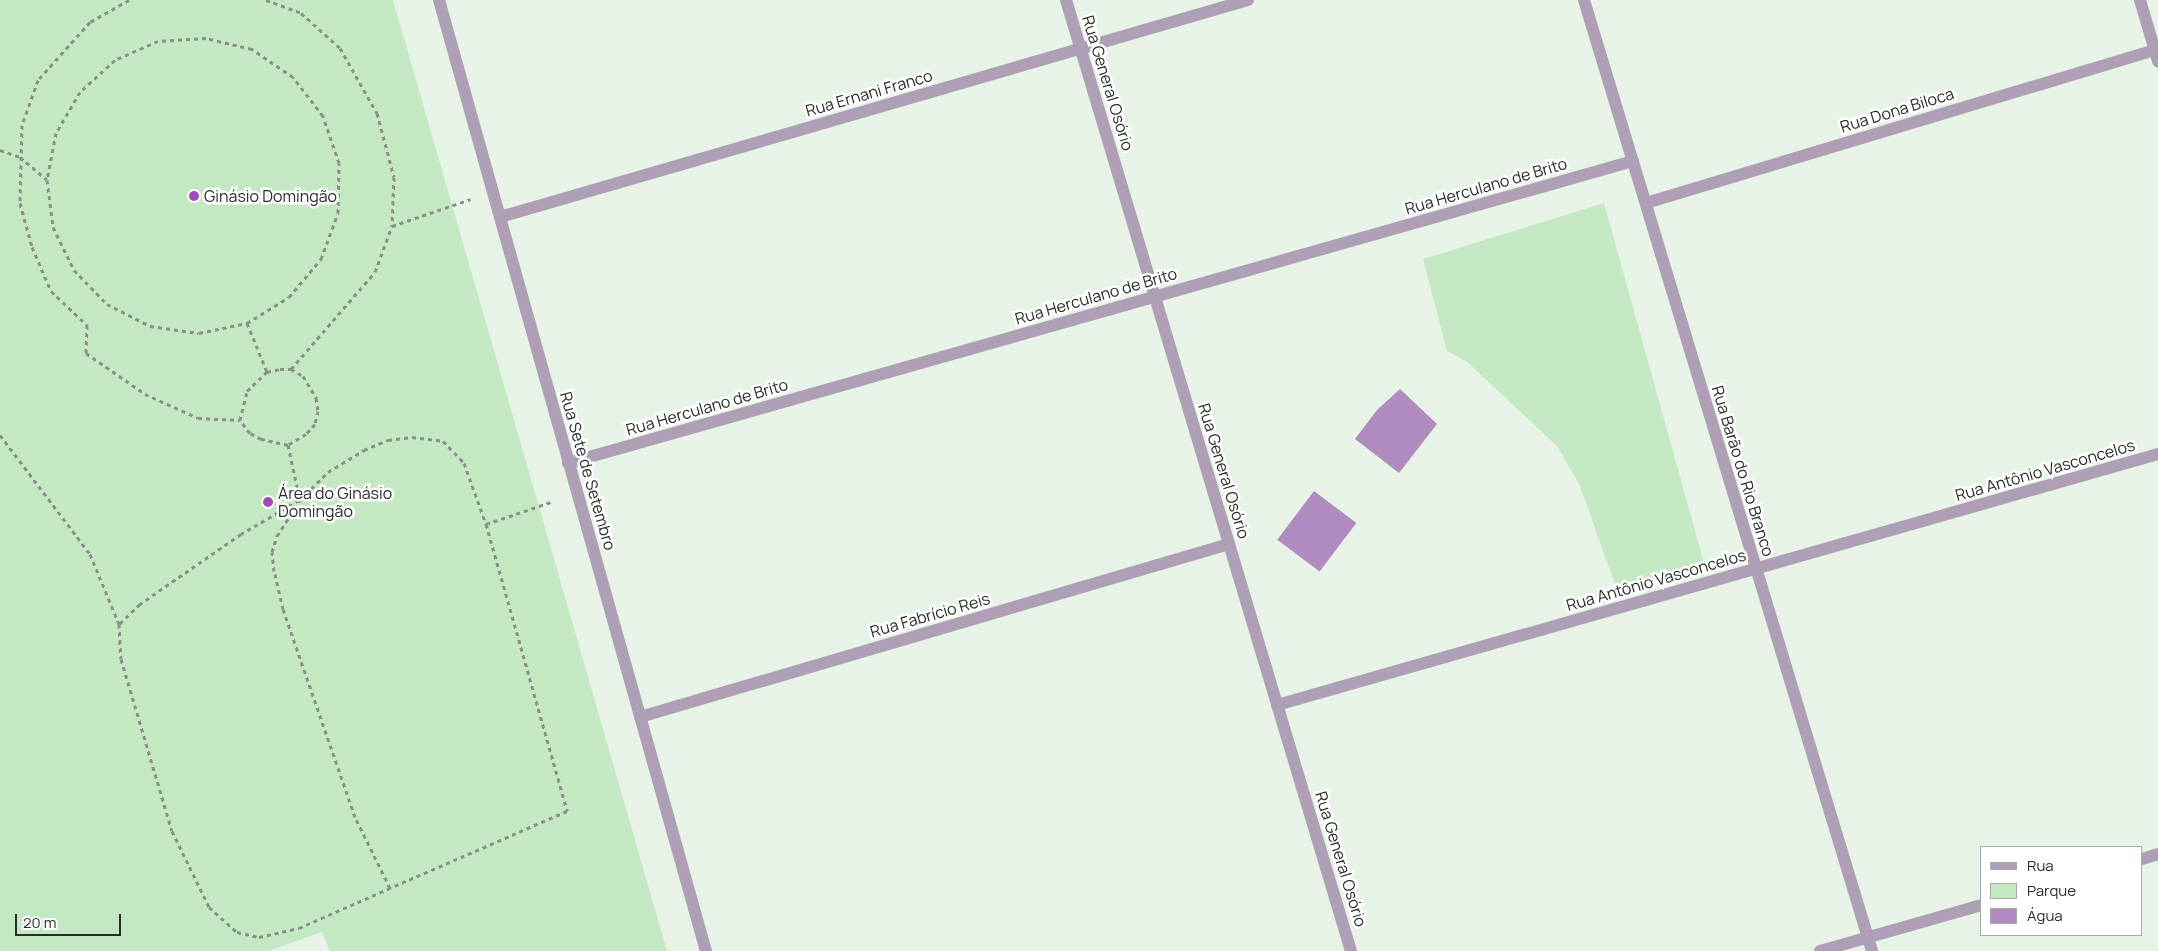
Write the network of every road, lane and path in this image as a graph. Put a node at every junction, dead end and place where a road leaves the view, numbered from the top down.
1 (129, 0) edge
2 (266, 0) edge
3 (439, 0) edge
4 (1066, 0) edge
5 (1248, 0) edge
6 (1584, 0) edge
7 (2140, 0) edge
8 (1081, 49) junction
9 (2157, 54) edge
10 (0, 150) edge
11 (20, 156) junction
12 (1633, 161) junction
13 (47, 180) junction
14 (493, 192) junction
15 (1646, 203) junction
16 (500, 217) junction
17 (392, 226) junction
18 (1155, 297) junction
19 (247, 323) junction
20 (291, 369) junction
21 (267, 372) junction
22 (240, 420) junction
23 (0, 435) edge
24 (288, 445) junction
25 (2158, 454) edge
26 (568, 463) junction
27 (577, 494) junction
28 (300, 500) junction
29 (486, 524) junction
30 (1229, 544) junction
31 (1756, 569) junction
32 (119, 624) junction
33 (1277, 705) junction
34 (640, 717) junction
35 (2158, 854) edge
36 (2143, 859) edge
37 (390, 888) junction
38 (1980, 906) edge
39 (1868, 937) junction
40 (706, 951) edge
41 (1351, 951) edge
42 (1820, 951) edge
43 (1872, 951) edge

1 - 11 path
2 - 17 path
3 - 14 street, Rua Sete de Setembro
4 - 8 street, Rua General Osório
5 - 8 street, Rua Ernani Franco
6 - 12 street, Rua Barão do Rio Branco
7 - 9 street
8 - 16 street, Rua Ernani Franco
8 - 18 street, Rua General Osório
9 - 15 street, Rua Dona Biloca
10 - 11 path
11 - 13 path
11 - 22 path
12 - 15 street, Rua Barão do Rio Branco
12 - 18 street, Rua Herculano de Brito
13 - 19 path
13 - 19 path
14 - 16 street, Rua Sete de Setembro
14 - 17 path
15 - 31 street, Rua Barão do Rio Branco
16 - 26 street, Rua Sete de Setembro
17 - 20 path
18 - 26 street, Rua Herculano de Brito
18 - 30 street, Rua General Osório
19 - 21 path
20 - 21 path
20 - 24 path
21 - 22 path
22 - 24 path
23 - 32 path
24 - 28 path
25 - 31 street, Rua Antônio Vasconcelos
26 - 27 street, Rua Sete de Setembro
27 - 29 path
27 - 34 street, Rua Sete de Setembro
28 - 29 path
28 - 32 path
28 - 37 path
29 - 37 path
30 - 33 street, Rua General Osório
30 - 34 street, Rua Fabrício Reis
31 - 33 street, Rua Antônio Vasconcelos
31 - 39 street, Rua Barão do Rio Branco
32 - 37 path
33 - 41 street, Rua General Osório
34 - 40 street, Rua Sete de Setembro
35 - 36 street
38 - 39 street
39 - 42 street
39 - 43 street, Rua Barão do Rio Branco

